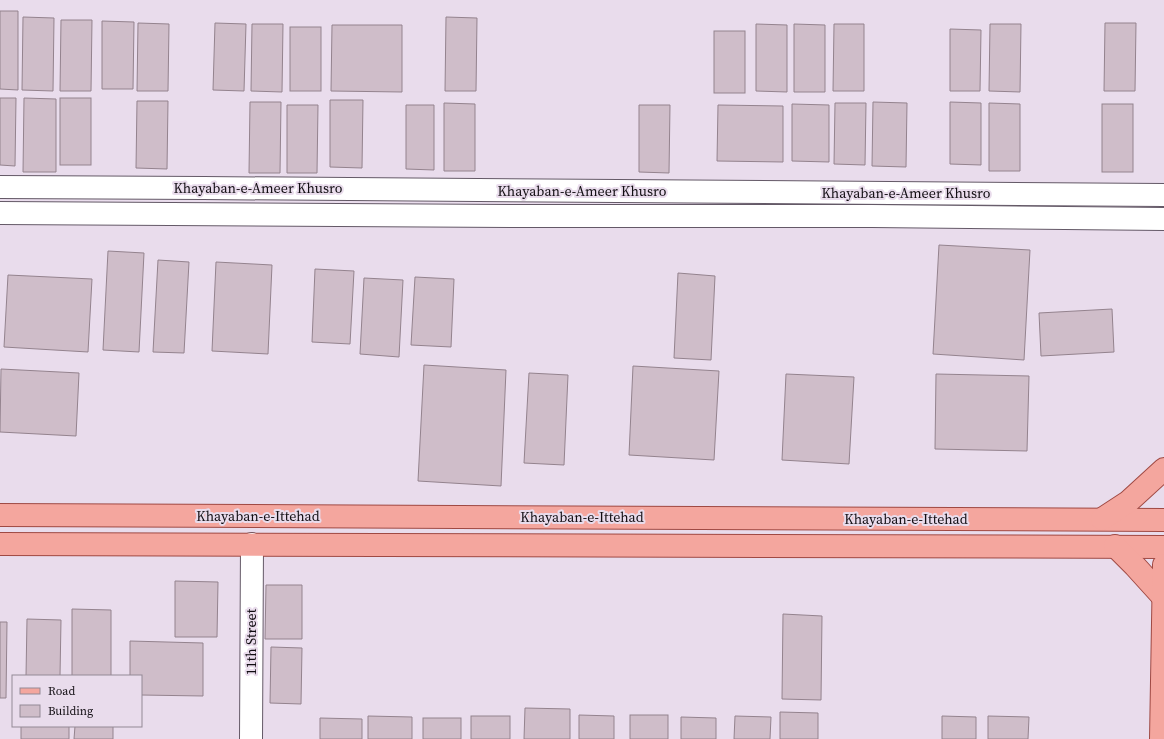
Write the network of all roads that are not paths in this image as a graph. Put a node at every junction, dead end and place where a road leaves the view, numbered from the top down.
1 (0, 187) edge
2 (203, 188) junction
3 (238, 188) junction
4 (1164, 195) edge
5 (0, 214) edge
6 (205, 214) junction
7 (238, 215) junction
8 (1164, 218) edge
9 (1164, 469) edge
10 (0, 515) edge
11 (1102, 519) junction
12 (1164, 520) edge
13 (0, 544) edge
14 (252, 544) junction
15 (1115, 546) junction
16 (1164, 546) edge
17 (1164, 565) edge
18 (1164, 598) edge
19 (251, 739) edge
20 (1161, 739) edge

1 - 2 street, Khayaban-e-Ameer Khusro
2 - 3 street, Khayaban-e-Ameer Khusro
2 - 6 street
3 - 4 street, Khayaban-e-Ameer Khusro
3 - 7 street
5 - 6 street, Khayaban-e-Ameer Khusro
6 - 7 street, Khayaban-e-Ameer Khusro
7 - 8 street, Khayaban-e-Ameer Khusro
9 - 11 main road
10 - 11 main road, Khayaban-e-Ittehad
11 - 12 main road, Khayaban-e-Ittehad
13 - 14 main road, Khayaban-e-Ittehad
14 - 15 main road, Khayaban-e-Ittehad
14 - 19 street, 11th Street
15 - 16 main road, Khayaban-e-Ittehad
15 - 18 main road
17 - 18 main road
18 - 20 main road

